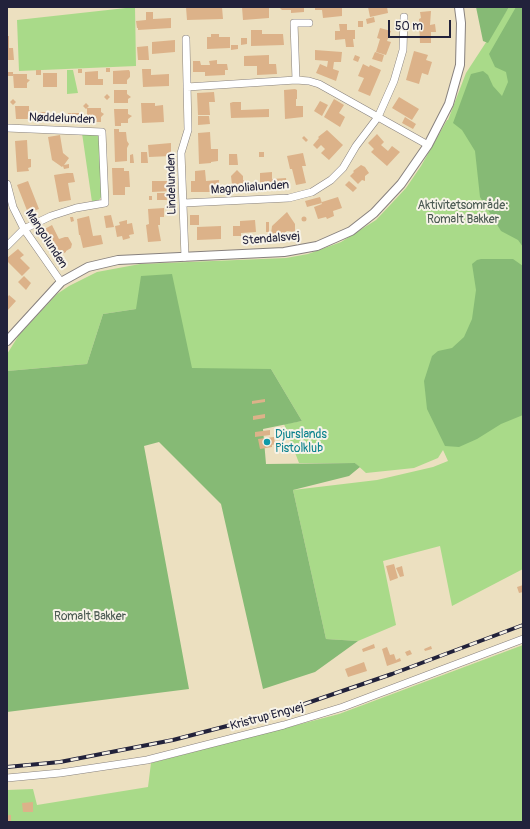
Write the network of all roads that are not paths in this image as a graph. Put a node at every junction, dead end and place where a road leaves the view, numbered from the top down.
1 (459, 7) edge
2 (404, 17) dead end
3 (309, 23) dead end
4 (186, 39) dead end
5 (296, 80) junction
6 (187, 87) junction
7 (378, 117) junction
8 (7, 128) edge
9 (428, 145) junction
10 (7, 184) edge
11 (184, 203) junction
12 (24, 229) junction
13 (7, 246) edge
14 (185, 257) junction
15 (61, 282) junction
16 (7, 341) edge
17 (523, 639) edge
18 (7, 778) edge

1 - 9 street, Stendalsvej
2 - 7 street
3 - 5 street
4 - 6 street, Lindelunden
5 - 6 street
5 - 7 street
6 - 11 street, Lindelunden
7 - 9 street
7 - 11 street, Magnolialunden
8 - 12 street, Nøddelunden
9 - 14 street, Stendalsvej
10 - 12 street, Mangolunden
11 - 14 street, Lindelunden
12 - 13 street
12 - 15 street, Mangolunden
14 - 15 street, Stendalsvej
15 - 16 street, Stendalsvej
17 - 18 street, Kristrup Engvej

